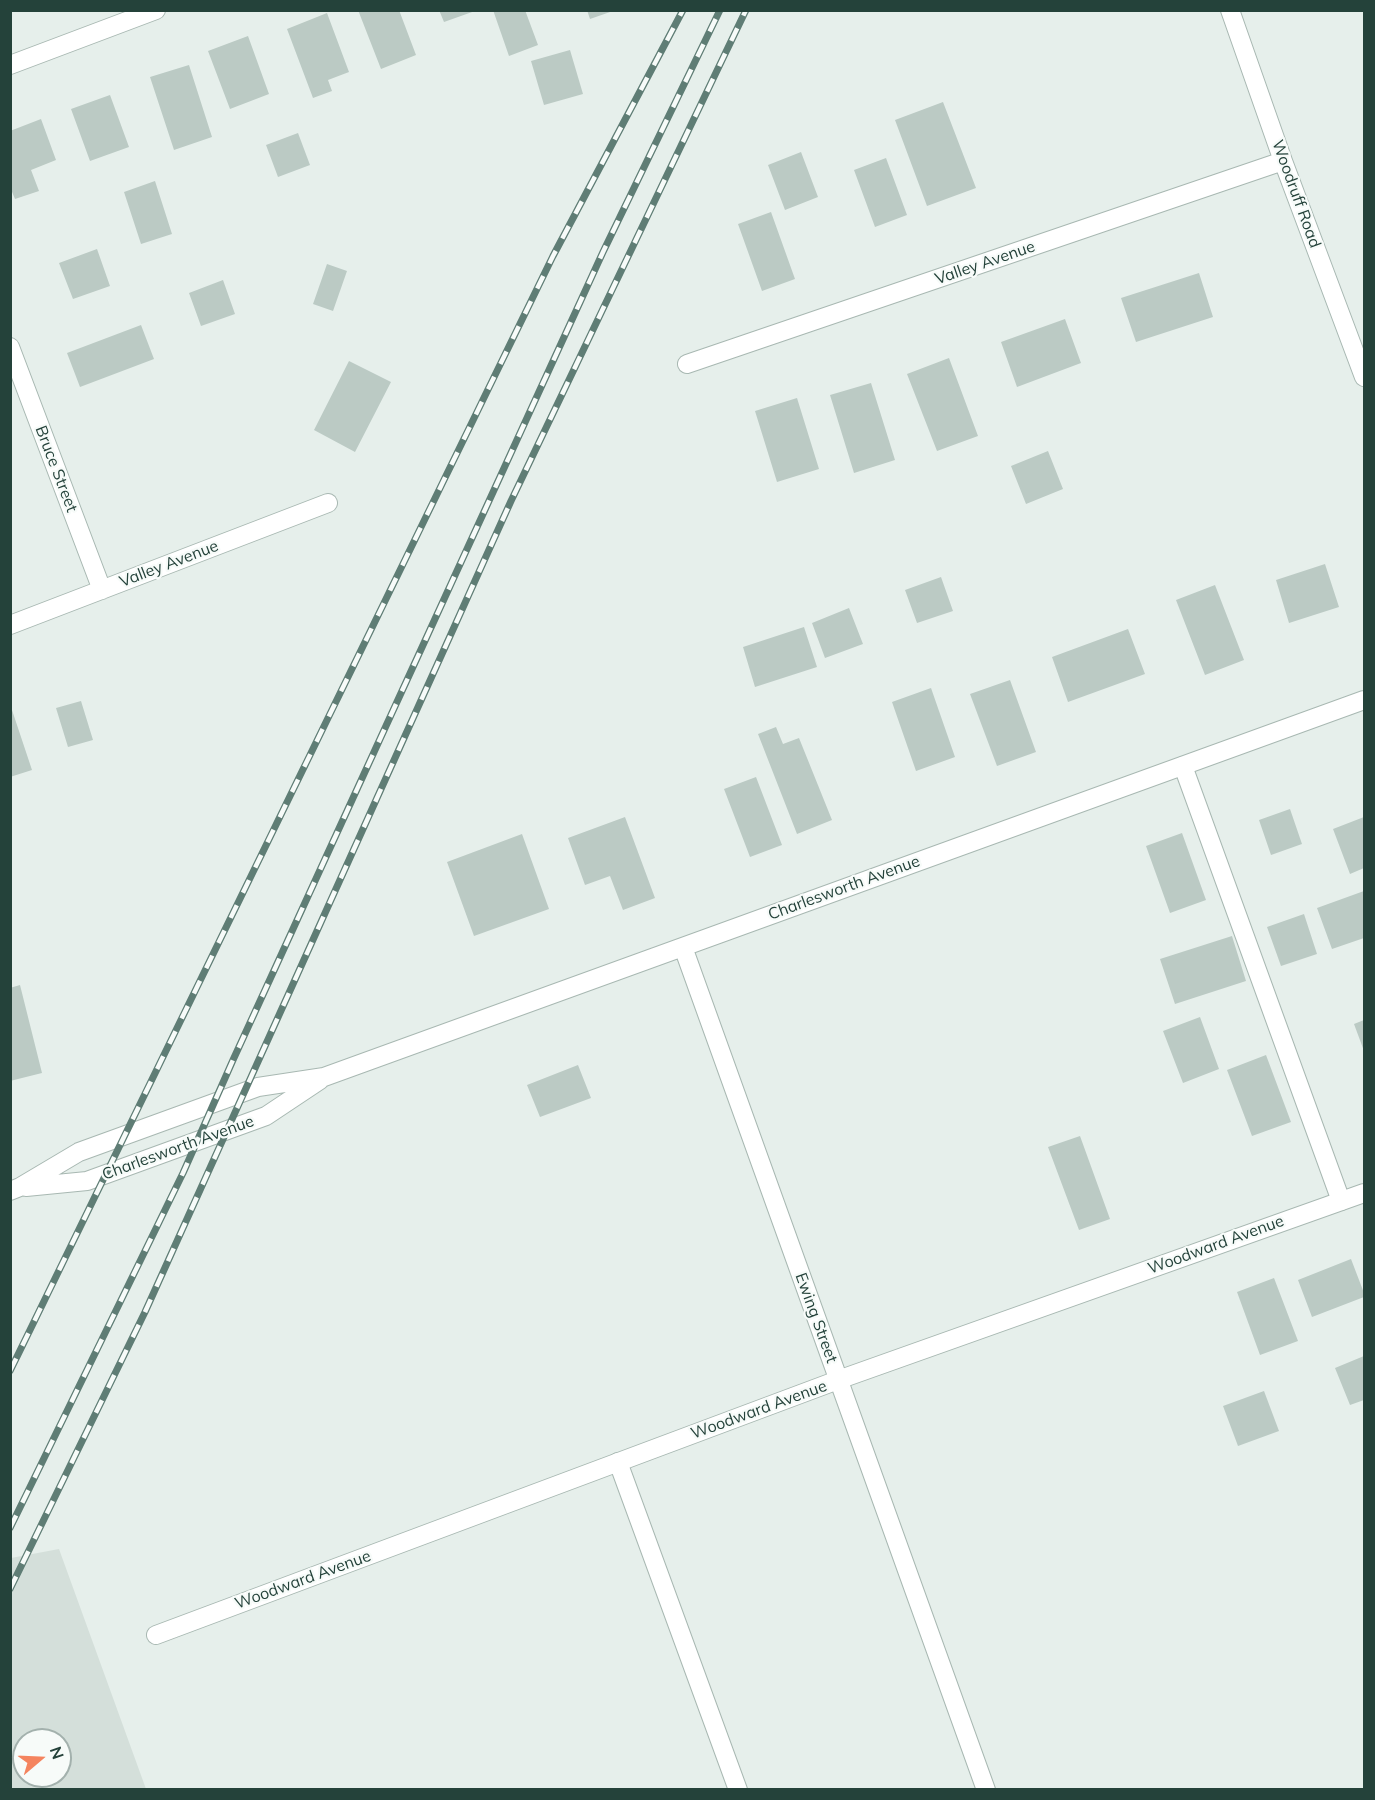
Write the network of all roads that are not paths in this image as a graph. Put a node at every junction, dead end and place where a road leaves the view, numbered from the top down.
1 (156, 10) edge
2 (1230, 10) edge
3 (10, 65) edge
4 (1283, 161) junction
5 (10, 347) edge
6 (687, 364) dead end
7 (1365, 377) edge
8 (328, 503) dead end
9 (102, 590) junction
10 (10, 625) edge
11 (1365, 700) edge
12 (1183, 766) junction
13 (683, 947) junction
14 (324, 1077) junction
15 (15, 1189) edge
16 (1365, 1193) edge
17 (1341, 1201) junction
18 (838, 1380) junction
19 (618, 1462) junction
20 (156, 1635) dead end
21 (738, 1790) edge
22 (986, 1790) edge

1 - 3 street
2 - 4 street, Woodruff Road
4 - 6 street, Valley Avenue
4 - 7 street, Woodruff Road
5 - 9 street, Bruce Street
8 - 9 street, Valley Avenue
9 - 10 street, Valley Avenue
11 - 12 street, Charlesworth Avenue
12 - 13 street, Charlesworth Avenue
12 - 17 street
13 - 14 street, Charlesworth Avenue
13 - 18 street, Ewing Street
14 - 15 street, Charlesworth Avenue
14 - 15 street, Charlesworth Avenue
16 - 17 street, Woodward Avenue
17 - 18 street, Woodward Avenue
18 - 19 street, Woodward Avenue
18 - 22 street, Ewing Street
19 - 20 street, Woodward Avenue
19 - 21 street

